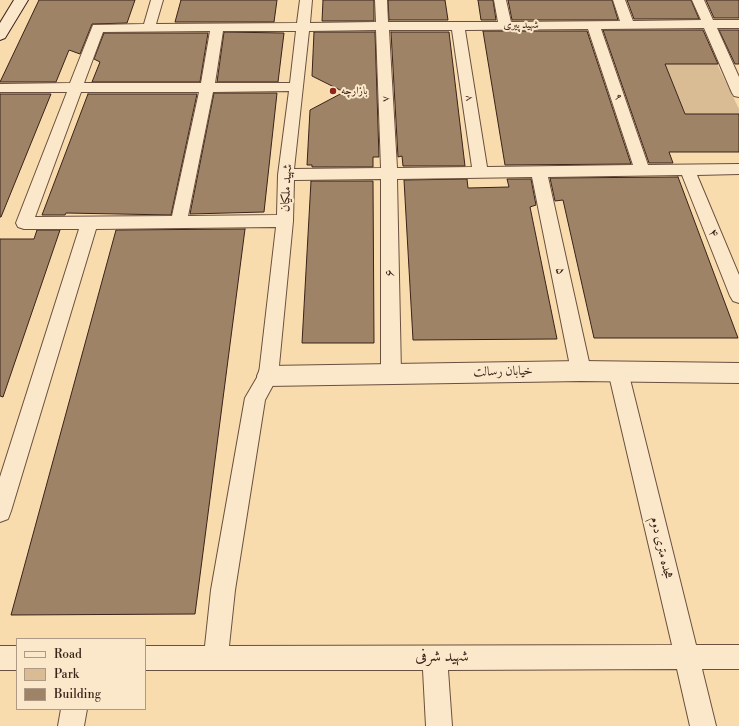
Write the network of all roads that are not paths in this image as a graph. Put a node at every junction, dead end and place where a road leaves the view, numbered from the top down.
1 (21, 0) edge
2 (157, 0) edge
3 (306, 0) edge
4 (381, 0) edge
5 (500, 0) edge
6 (619, 0) edge
7 (698, 0) edge
8 (711, 24) junction
9 (739, 24) edge
10 (303, 25) junction
11 (382, 25) junction
12 (458, 25) junction
13 (505, 25) junction
14 (593, 25) junction
15 (628, 25) junction
16 (217, 26) junction
17 (149, 27) junction
18 (0, 35) edge
19 (295, 87) junction
20 (0, 88) edge
21 (207, 88) junction
22 (75, 89) junction
23 (739, 93) edge
24 (687, 169) junction
25 (739, 169) edge
26 (642, 170) junction
27 (539, 171) junction
28 (389, 172) junction
29 (480, 172) junction
30 (286, 175) junction
31 (180, 222) junction
32 (285, 222) junction
33 (89, 223) junction
34 (739, 296) edge
35 (581, 371) junction
36 (618, 371) junction
37 (391, 373) junction
38 (739, 373) edge
39 (268, 376) junction
40 (0, 511) edge
41 (435, 657) junction
42 (686, 657) junction
43 (739, 657) edge
44 (0, 658) edge
45 (16, 658) edge
46 (146, 658) edge
47 (216, 658) junction
48 (74, 710) edge
49 (71, 726) edge
50 (439, 726) edge
51 (703, 726) edge

1 - 18 street
2 - 17 street
3 - 10 street, شهید ملکیان
4 - 11 street, ۷
5 - 13 street
6 - 15 street
7 - 8 street
8 - 9 street, شهید پیری
8 - 15 street, شهید پیری
8 - 23 street
10 - 11 street, شهید پیری
10 - 16 street, شهید پیری
10 - 19 street, شهید ملکیان
11 - 12 street, شهید پیری
11 - 28 street, ۷
12 - 13 street, شهید پیری
12 - 29 street, ۸
13 - 14 street, شهید پیری
14 - 15 street, شهید پیری
14 - 26 street, ۹
16 - 17 street, شهید پیری
16 - 21 street
17 - 22 street, شهید پیری
19 - 21 street
19 - 30 street, شهید ملکیان
20 - 22 street
21 - 22 street
21 - 31 street
22 - 33 street
24 - 25 street
24 - 26 street
24 - 34 street, ۴
26 - 27 street
27 - 29 street
27 - 35 street, ۵
28 - 29 street
28 - 30 street
28 - 37 street, ۶
30 - 32 street, شهید ملکیان
31 - 32 street
31 - 33 street
32 - 39 street, شهید ملکیان
33 - 40 street
35 - 36 street, خیابان رسالت
35 - 37 street, خیابان رسالت
36 - 38 street, خیابان رسالت
36 - 42 street, هجده متری دوم
37 - 39 street, خیابان رسالت
39 - 47 street
41 - 42 street, شهید شرفی
41 - 47 street, شهید شرفی
41 - 50 street
42 - 43 street, شهید شرفی
42 - 51 street, هجده متری دوم
44 - 45 street
46 - 47 street, شهید شرفی
48 - 49 street

